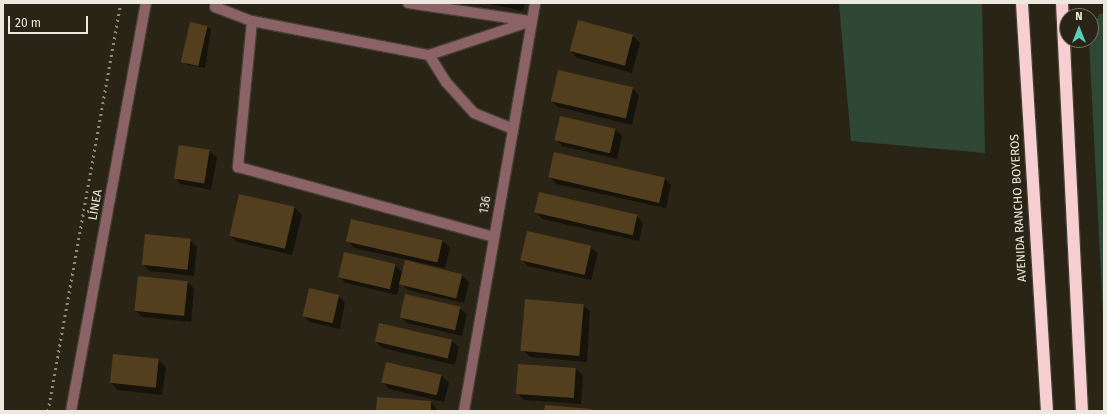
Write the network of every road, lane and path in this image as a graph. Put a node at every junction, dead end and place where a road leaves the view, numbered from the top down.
1 (146, 3) edge
2 (216, 3) edge
3 (408, 3) edge
4 (535, 3) edge
5 (1022, 3) edge
6 (1062, 3) edge
7 (252, 21) junction
8 (532, 21) junction
9 (429, 56) junction
10 (513, 129) junction
11 (494, 237) junction
12 (71, 411) edge
13 (464, 411) edge
14 (1046, 411) edge
15 (1082, 411) edge

1 - 12 street, LÍNEA
2 - 7 street
3 - 8 street
4 - 8 street, 136
5 - 14 highway, AVENIDA RANCHO BOYEROS
6 - 15 highway
7 - 9 street
7 - 11 street
8 - 9 street
8 - 10 street, 136
9 - 10 street
10 - 11 street, 136
11 - 13 street, 136

